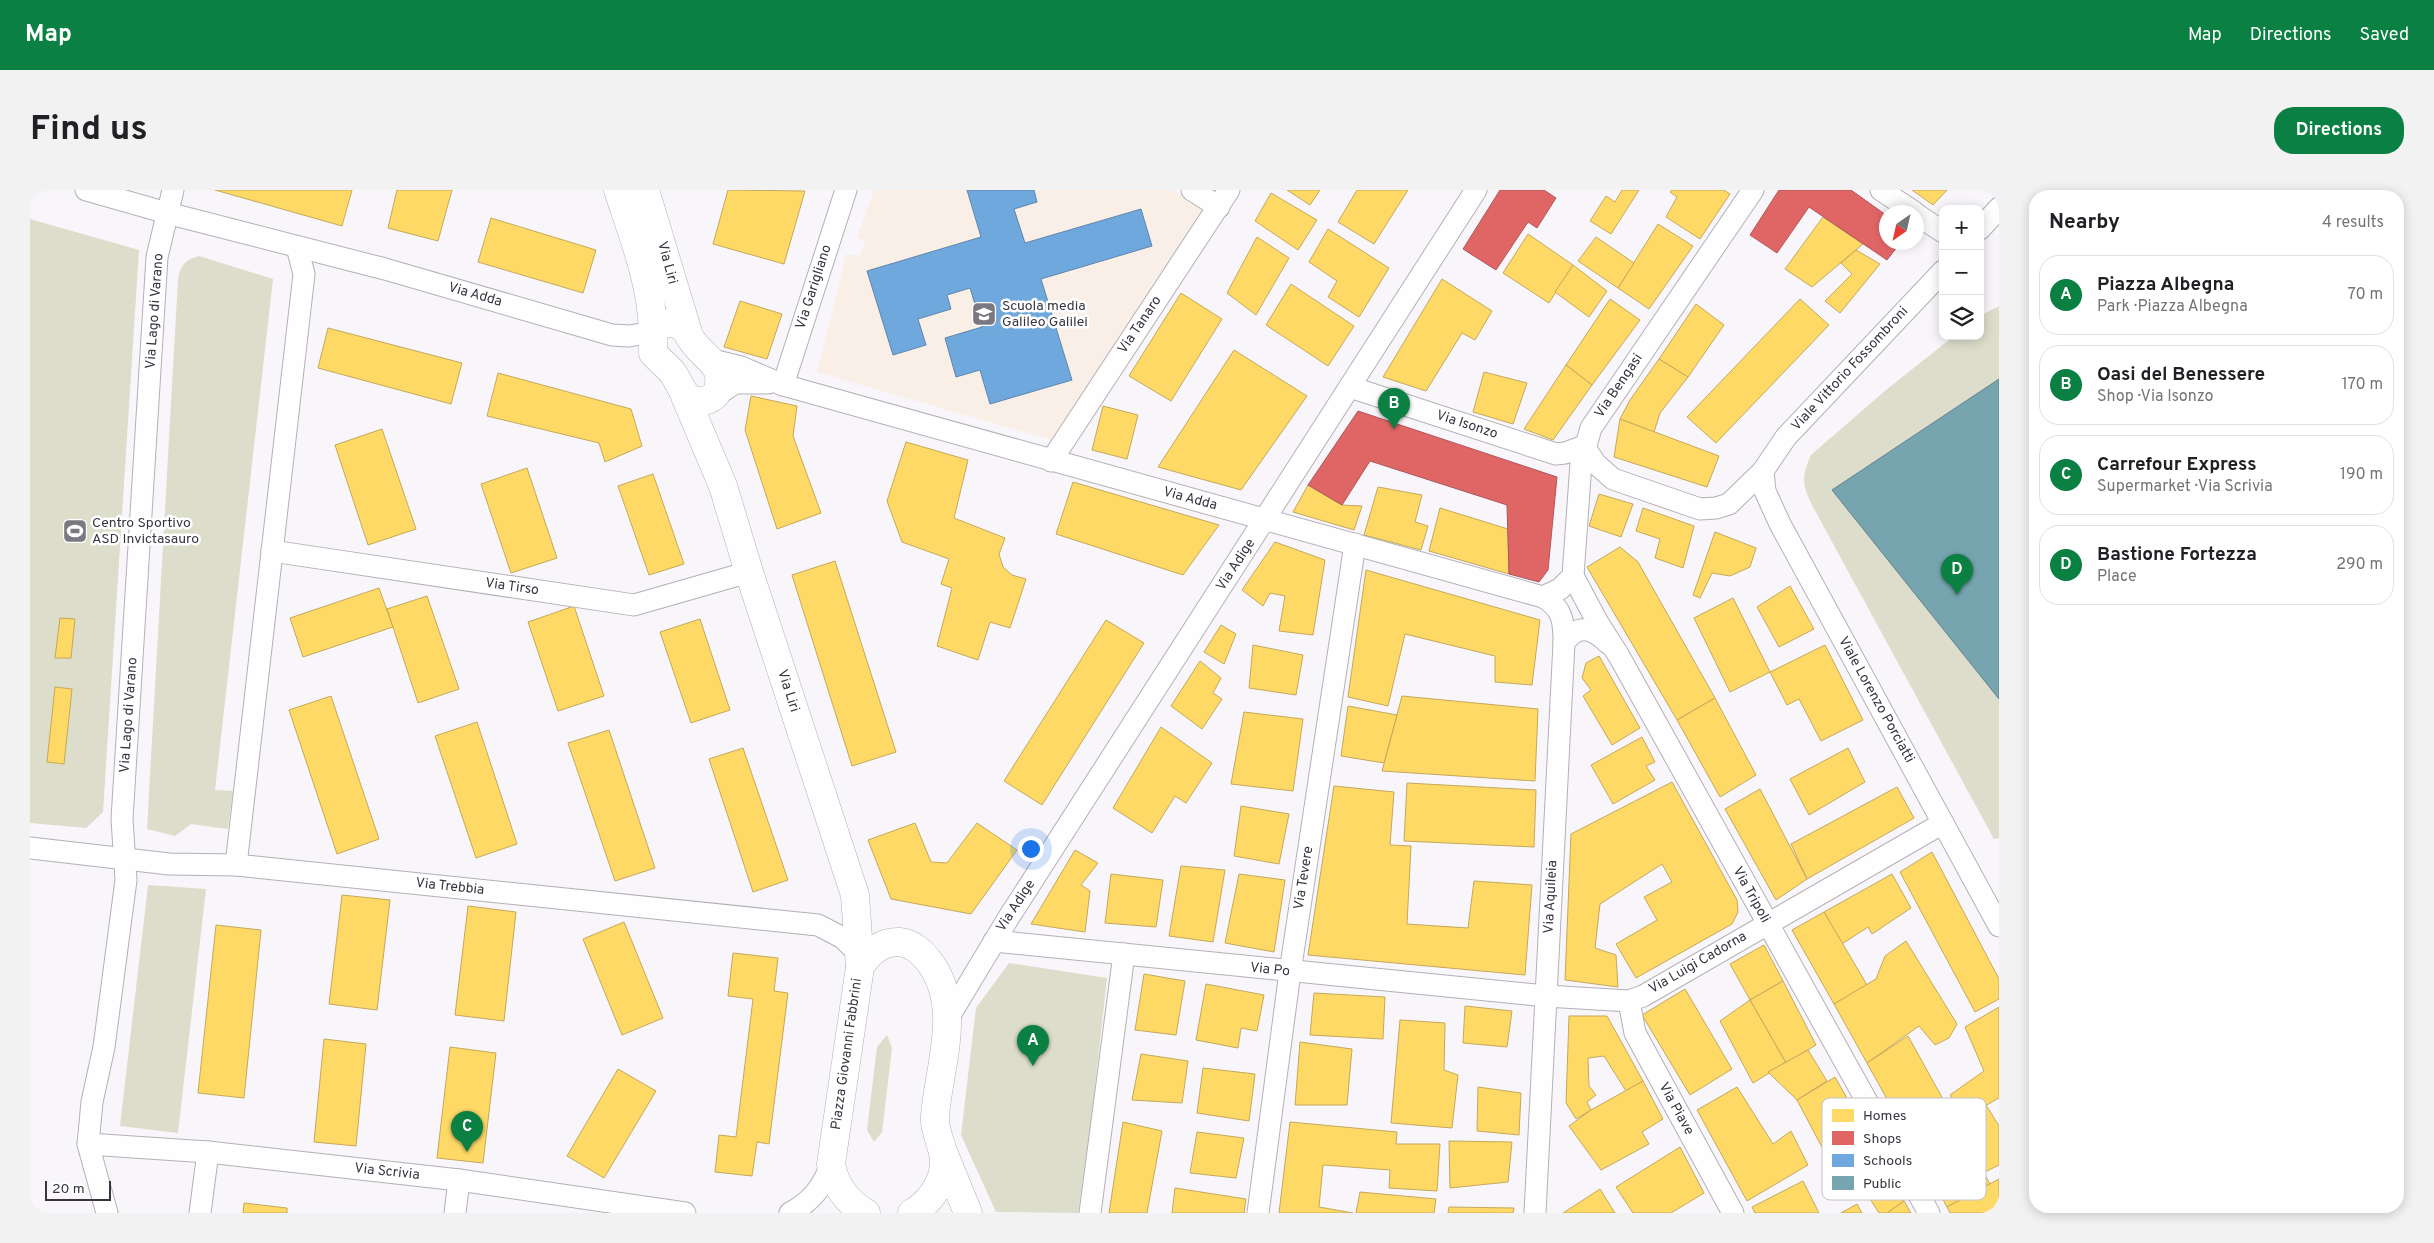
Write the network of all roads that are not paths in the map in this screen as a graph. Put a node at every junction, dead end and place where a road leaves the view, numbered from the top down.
1 (86, 190) edge
2 (173, 190) edge
3 (618, 190) edge
4 (645, 190) edge
5 (846, 190) edge
6 (1192, 190) edge
7 (1476, 190) edge
8 (1753, 190) edge
9 (1881, 190) edge
10 (1224, 198) edge
11 (1903, 205) edge
12 (167, 213) junction
13 (1924, 219) edge
14 (1939, 229) edge
15 (298, 247) junction
16 (1939, 275) edge
17 (653, 332) junction
18 (689, 336) junction
19 (708, 359) junction
20 (783, 385) junction
21 (1350, 387) junction
22 (685, 396) junction
23 (714, 397) junction
24 (1584, 446) junction
25 (1051, 461) junction
26 (1763, 471) junction
27 (723, 486) junction
28 (1266, 519) junction
29 (1355, 544) junction
30 (272, 551) junction
31 (749, 572) junction
32 (1573, 576) junction
33 (1544, 597) junction
34 (1564, 643) junction
35 (1614, 648) junction
36 (1943, 823) junction
37 (30, 848) edge
38 (124, 857) junction
39 (236, 865) junction
40 (855, 895) junction
41 (1767, 924) junction
42 (1999, 926) edge
43 (994, 941) junction
44 (906, 944) junction
45 (1124, 954) junction
46 (860, 961) junction
47 (1290, 972) junction
48 (1546, 996) junction
49 (1629, 1001) junction
50 (947, 1020) junction
51 (1865, 1098) edge
52 (88, 1144) junction
53 (943, 1150) junction
54 (208, 1152) junction
55 (831, 1164) junction
56 (459, 1180) junction
57 (1922, 1200) edge
58 (106, 1213) edge
59 (200, 1213) edge
60 (455, 1213) edge
61 (685, 1213) edge
62 (790, 1213) edge
63 (843, 1213) edge
64 (866, 1213) edge
65 (912, 1213) edge
66 (968, 1213) edge
67 (1090, 1213) edge
68 (1258, 1213) edge
69 (1536, 1213) edge
70 (1733, 1213) edge
71 (1929, 1213) edge

1 - 12 street
2 - 12 street, Via Lago di Varano
3 - 17 main road, Via Liri
4 - 18 main road, Via Liri
5 - 20 street, Via Garigliano
6 - 10 street
7 - 21 street, Via Adige
8 - 24 street, Via Bengasi
9 - 11 street
10 - 25 street, Via Tanaro
12 - 15 street, Via Adda
12 - 38 street, Via Lago di Varano
13 - 14 street
15 - 17 street, Via Adda
15 - 30 street
16 - 26 street, Viale Vittorio Fossombroni
17 - 18 main road, Via Liri
17 - 22 main road, Via Liri
18 - 19 main road, Via Liri
19 - 20 street, Via Adda
19 - 23 main road, Via Liri
20 - 23 street, Via Adda
20 - 25 street, Via Adda
21 - 24 street, Via Isonzo
21 - 28 street, Via Adige
22 - 23 main road
22 - 27 main road, Via Liri
23 - 27 main road, Via Liri
24 - 26 street, Viale Vittorio Fossombroni
24 - 32 street, Via Bengasi
25 - 28 street, Via Adda
26 - 36 street, Viale Lorenzo Porciatti
27 - 31 main road, Via Liri
28 - 29 street, Via Adda
28 - 43 street, Via Adige
29 - 33 street, Via Adda
29 - 47 street, Via Tevere
30 - 31 street, Via Tirso
30 - 39 street
31 - 40 main road, Via Liri
32 - 33 street
32 - 35 street, Via Tripoli
33 - 34 street, Via Adda
34 - 35 street
34 - 48 street, Via Aquileia
35 - 41 street, Via Tripoli
36 - 41 street, Via Luigi Cadorna
36 - 42 street, Viale Lorenzo Porciatti
37 - 38 street, Via Trebbia
38 - 39 street, Via Trebbia
38 - 52 street, Via Lago di Varano
39 - 46 street, Via Trebbia
40 - 44 main road, Via Liri
40 - 46 main road, Via Liri
41 - 49 street, Via Luigi Cadorna
41 - 51 street, Via Tripoli
43 - 45 street, Via Po
43 - 50 street, Via Adige
44 - 46 main road, Piazza Giovanni Fabbrini
44 - 50 main road
45 - 47 street, Via Po
45 - 67 street
46 - 55 main road, Piazza Giovanni Fabbrini
47 - 48 street, Via Po
47 - 68 street, Via Tevere
48 - 49 street, Via Luigi Cadorna
48 - 69 street, Via Aquileia
49 - 70 street, Via Piave
50 - 53 main road
52 - 54 street, Via Scrivia
52 - 58 street, Via Lago di Varano
53 - 65 main road
53 - 66 main road
54 - 56 street, Via Scrivia
54 - 59 street
55 - 62 street
55 - 64 main road, Piazza Giovanni Fabbrini
56 - 60 street
56 - 61 street, Via Scrivia
57 - 71 street, Via Tripoli
63 - 64 street

